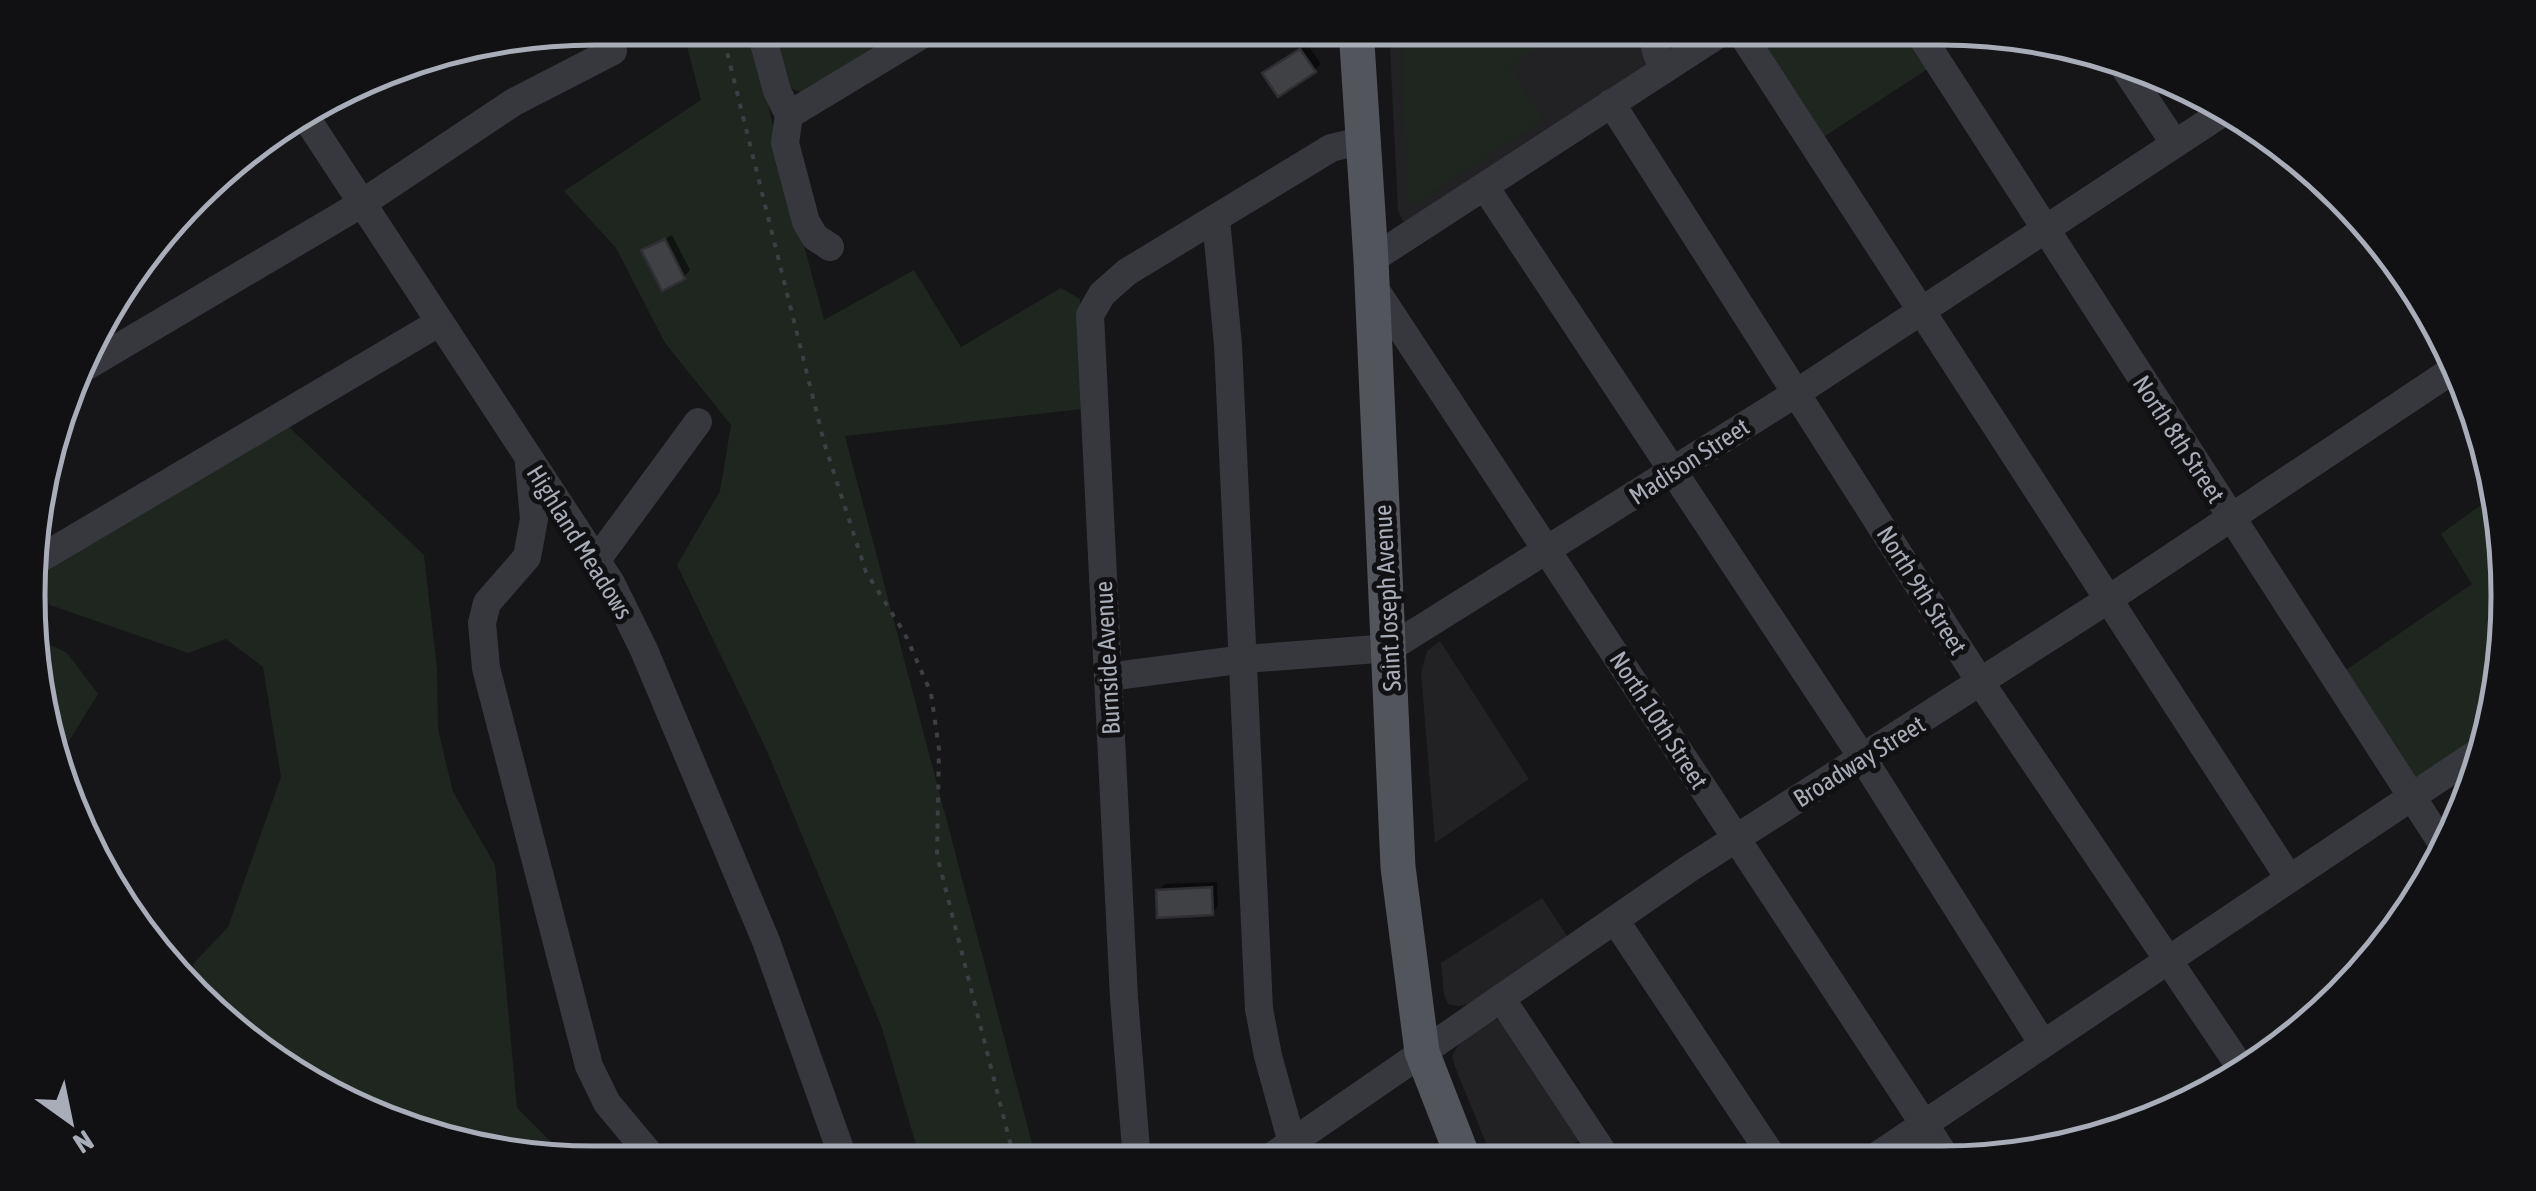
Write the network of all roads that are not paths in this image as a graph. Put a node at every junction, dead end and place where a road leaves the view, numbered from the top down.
1 (765, 45) edge
2 (905, 45) edge
3 (1357, 45) edge
4 (1654, 45) edge
5 (1701, 45) edge
6 (1749, 45) edge
7 (1927, 45) edge
8 (612, 51) dead end
9 (1664, 69) junction
10 (2133, 80) edge
11 (1611, 104) junction
12 (790, 115) junction
13 (2214, 118) edge
14 (311, 125) edge
15 (1364, 140) junction
16 (2175, 144) junction
17 (1486, 187) junction
18 (360, 204) junction
19 (1216, 218) junction
20 (2044, 230) junction
21 (830, 247) dead end
22 (1371, 271) junction
23 (1922, 311) junction
24 (440, 322) junction
25 (99, 359) edge
26 (2445, 376) edge
27 (1798, 392) junction
28 (698, 422) dead end
29 (528, 457) junction
30 (1673, 471) junction
31 (2230, 520) junction
32 (1548, 551) junction
33 (46, 555) edge
34 (596, 562) junction
35 (2109, 599) junction
36 (1390, 648) junction
37 (1244, 659) junction
38 (1108, 677) junction
39 (1981, 683) junction
40 (1862, 757) junction
41 (2465, 761) edge
42 (2410, 797) junction
43 (2436, 835) edge
44 (1736, 838) junction
45 (2289, 878) junction
46 (1615, 920) junction
47 (2168, 960) junction
48 (1502, 998) junction
49 (2044, 1044) junction
50 (1422, 1052) junction
51 (2235, 1060) edge
52 (1924, 1122) junction
53 (643, 1146) edge
54 (839, 1146) edge
55 (1136, 1146) edge
56 (1291, 1146) edge
57 (1302, 1146) edge
58 (1459, 1146) edge
59 (1599, 1146) edge
60 (1765, 1146) edge
61 (1890, 1146) edge
62 (1940, 1146) edge

1 - 12 street
2 - 12 street
3 - 15 main road, Saint Joseph Avenue
4 - 9 street
5 - 9 street
6 - 23 street
7 - 20 street, North 8th Street
8 - 18 street
9 - 11 street
10 - 16 street
11 - 17 street
11 - 27 street, North 9th Street
12 - 21 street
13 - 16 street, Madison Street
14 - 18 street
15 - 19 street, Burnside Avenue
15 - 22 main road, Saint Joseph Avenue
16 - 20 street, Madison Street
17 - 22 street
17 - 30 street
18 - 24 street
18 - 25 street
19 - 37 street
19 - 38 street, Burnside Avenue
20 - 23 street, Madison Street
20 - 31 street, North 8th Street
22 - 32 street, North 10th Street
22 - 36 main road, Saint Joseph Avenue
23 - 27 street, Madison Street
23 - 35 street
24 - 29 street
24 - 33 street
26 - 31 street, Broadway Street
27 - 30 street, Madison Street
27 - 39 street, North 9th Street
28 - 34 street
29 - 34 street, Highland Meadows
29 - 53 street, Highland Meadows
30 - 32 street, Madison Street
30 - 40 street
31 - 35 street, Broadway Street
31 - 42 street, North 8th Street
32 - 36 street, Madison Street
32 - 44 street, North 10th Street
34 - 54 street, Highland Meadows
35 - 39 street, Broadway Street
35 - 45 street
36 - 37 street, Madison Street
36 - 50 main road, Saint Joseph Avenue
37 - 38 street, Madison Street
37 - 56 street
38 - 55 street, Burnside Avenue
39 - 40 street, Broadway Street
39 - 47 street, North 9th Street
40 - 44 street, Broadway Street
40 - 49 street
41 - 42 street
42 - 43 street, North 8th Street
42 - 45 street
44 - 46 street, Broadway Street
44 - 52 street, North 10th Street
45 - 47 street
46 - 48 street, Broadway Street
46 - 60 street
47 - 49 street
47 - 51 street, North 9th Street
48 - 50 street, Broadway Street
48 - 59 street
49 - 52 street
50 - 57 street, Broadway Street
50 - 58 main road, Saint Joseph Avenue
52 - 61 street
52 - 62 street, North 10th Street

